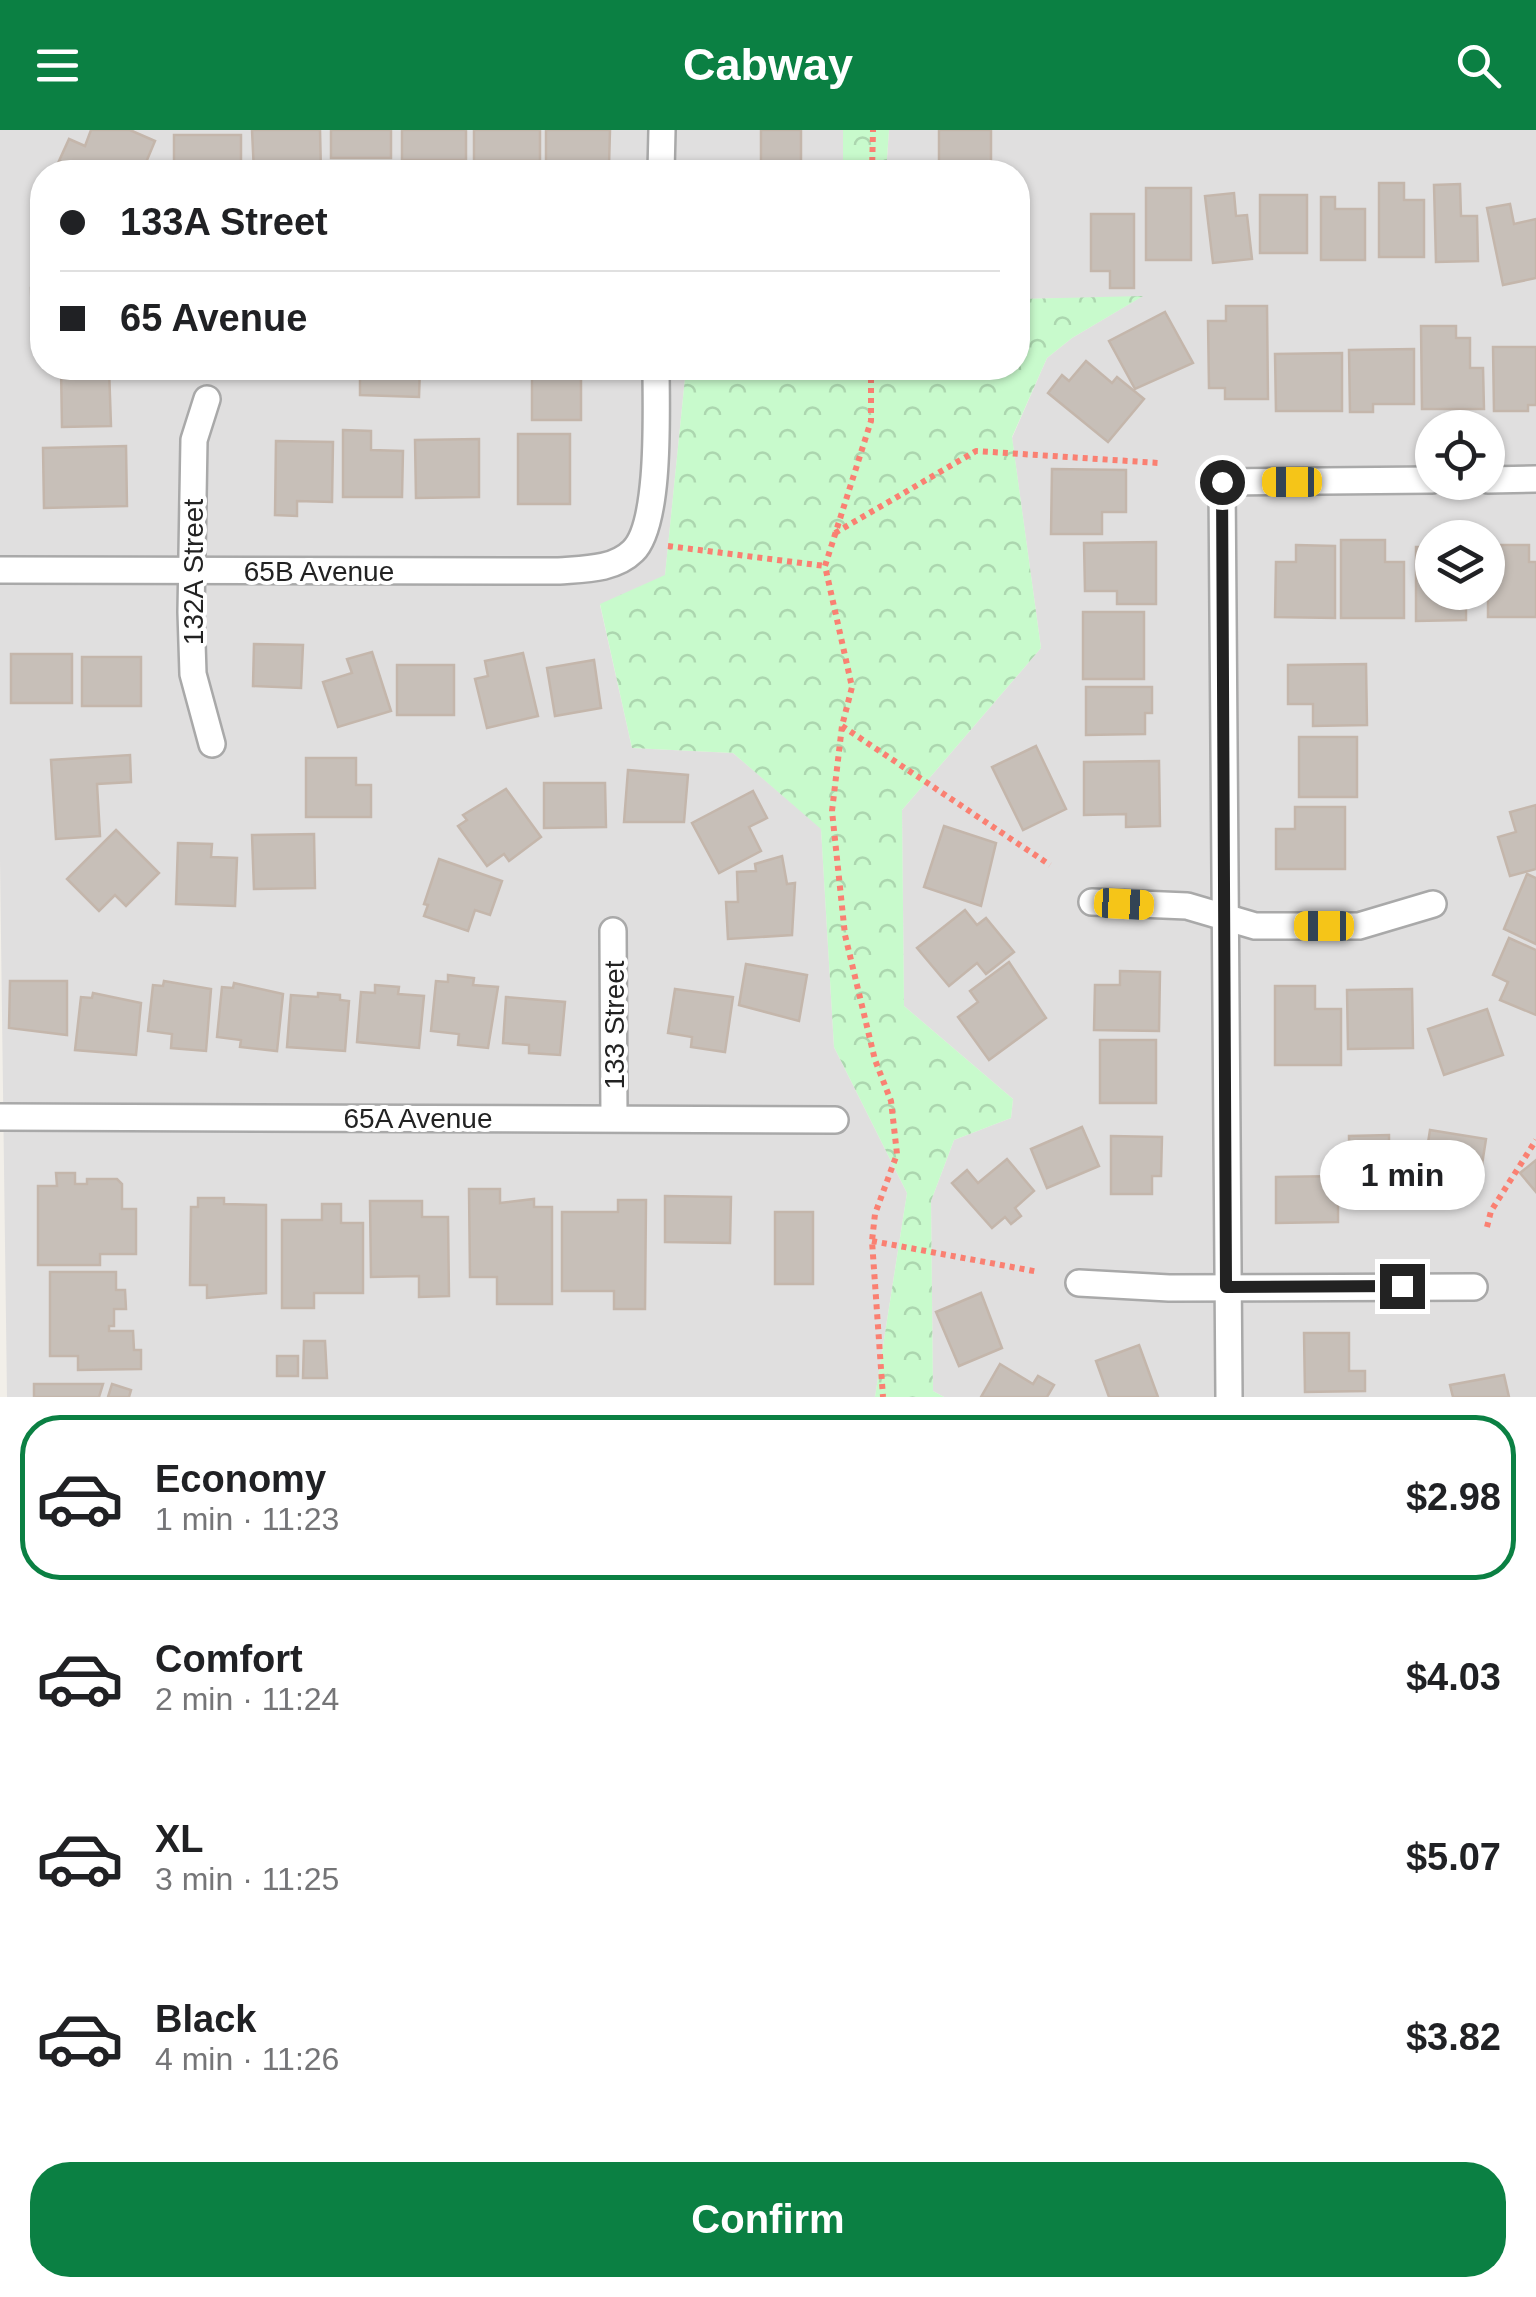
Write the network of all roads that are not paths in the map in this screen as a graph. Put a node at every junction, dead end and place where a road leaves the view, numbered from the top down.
1 (662, 130) edge
2 (661, 160) edge
3 (655, 380) edge
4 (206, 400) dead end
5 (1536, 479) edge
6 (1415, 480) edge
7 (1505, 480) edge
8 (0, 570) edge
9 (192, 570) junction
10 (212, 744) dead end
11 (1092, 902) dead end
12 (1433, 904) dead end
13 (1228, 920) junction
14 (613, 931) dead end
15 (0, 1117) edge
16 (614, 1118) junction
17 (835, 1120) dead end
18 (1079, 1283) dead end
19 (1226, 1287) junction
20 (1474, 1287) dead end
21 (1229, 1397) edge

1 - 2 street
3 - 9 street, 65B Avenue
4 - 9 street, 132A Street
5 - 7 street
6 - 13 street
8 - 9 street, 65B Avenue
9 - 10 street, 132A Street
11 - 13 street
12 - 13 street
13 - 19 street
14 - 16 street, 133 Street
15 - 16 street, 65A Avenue
16 - 17 street, 65A Avenue
18 - 19 street
19 - 20 street
19 - 21 street

